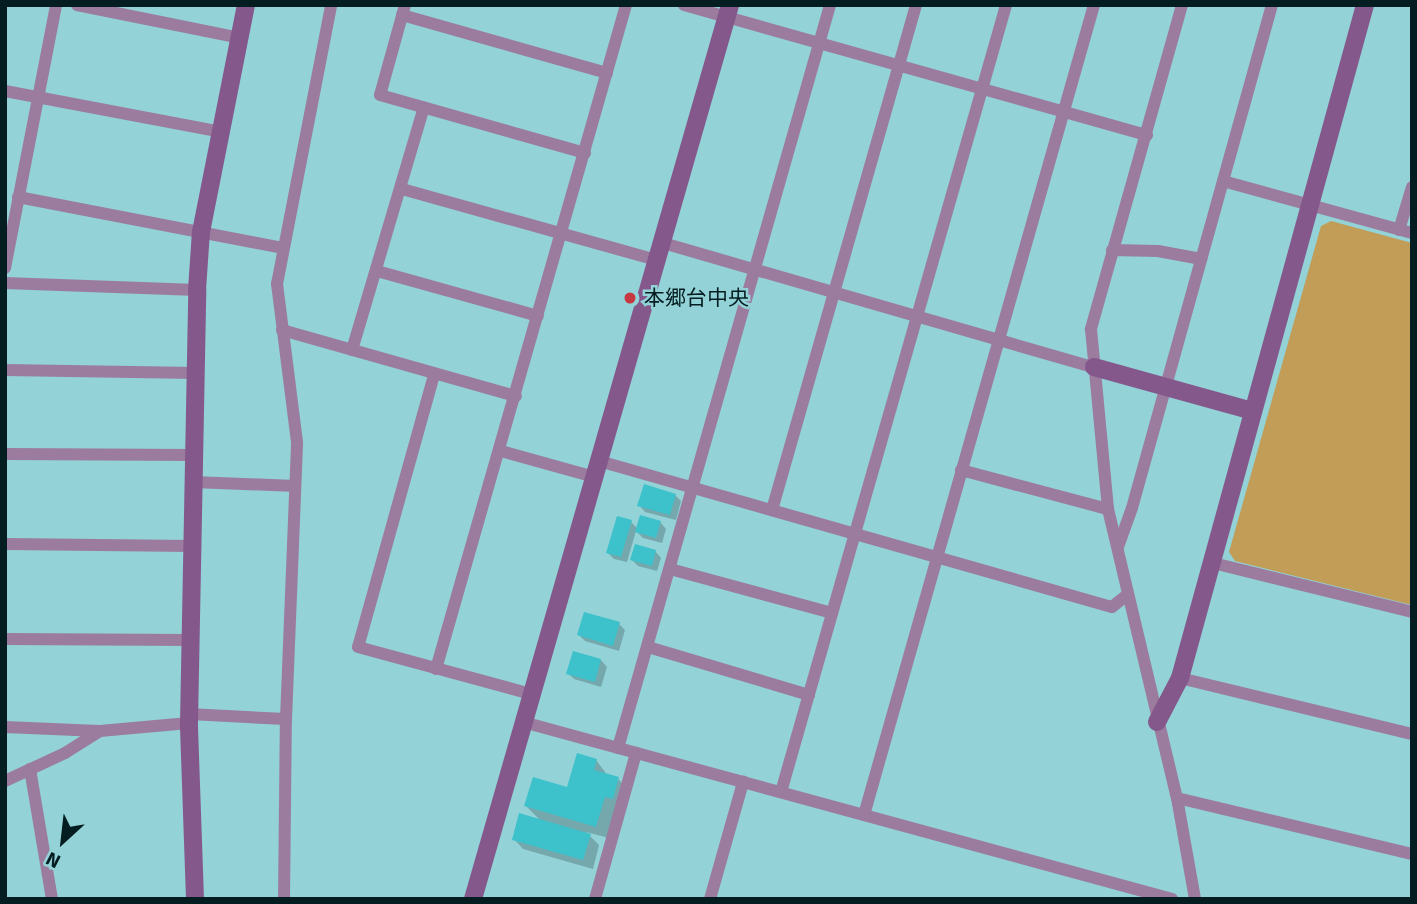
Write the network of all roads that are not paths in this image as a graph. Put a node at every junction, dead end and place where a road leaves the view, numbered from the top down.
1 (56, 5) edge
2 (77, 5) edge
3 (246, 5) edge
4 (331, 5) edge
5 (626, 5) edge
6 (684, 5) edge
7 (830, 5) edge
8 (916, 5) edge
9 (1006, 5) edge
10 (1094, 5) edge
11 (1182, 5) edge
12 (1272, 5) edge
13 (1365, 5) edge
14 (403, 10) edge
15 (728, 11) edge
16 (240, 38) junction
17 (819, 43) junction
18 (899, 66) junction
19 (607, 73) junction
20 (982, 89) junction
21 (5, 91) edge
22 (37, 97) junction
23 (424, 107) junction
24 (1064, 112) junction
25 (220, 132) junction
26 (1147, 135) junction
27 (585, 153) junction
28 (1223, 181) junction
29 (1412, 187) edge
30 (402, 188) junction
31 (18, 197) junction
32 (1310, 205) junction
33 (201, 232) junction
34 (1406, 232) edge
35 (563, 234) junction
36 (282, 248) junction
37 (1112, 250) junction
38 (660, 252) junction
39 (1201, 259) junction
40 (5, 268) edge
41 (755, 270) junction
42 (377, 271) junction
43 (5, 283) edge
44 (197, 290) junction
45 (834, 292) junction
46 (538, 316) junction
47 (917, 316) junction
48 (282, 330) junction
49 (997, 339) junction
50 (352, 350) junction
51 (1094, 367) junction
52 (5, 370) edge
53 (196, 373) junction
54 (434, 375) junction
55 (1167, 387) junction
56 (516, 396) junction
57 (1253, 411) junction
58 (501, 451) junction
59 (5, 454) edge
60 (194, 455) junction
61 (596, 469) junction
62 (961, 470) junction
63 (193, 482) junction
64 (295, 486) junction
65 (693, 486) junction
66 (1108, 509) junction
67 (772, 510) junction
68 (855, 533) junction
69 (5, 544) edge
70 (192, 546) junction
71 (1117, 548) junction
72 (937, 556) junction
73 (1213, 563) junction
74 (670, 569) junction
75 (1127, 595) junction
76 (1412, 611) edge
77 (832, 613) junction
78 (5, 639) edge
79 (191, 640) junction
80 (649, 647) junction
81 (436, 669) junction
82 (1180, 678) junction
83 (531, 694) junction
84 (809, 695) junction
85 (189, 718) junction
86 (286, 719) junction
87 (523, 722) junction
88 (1157, 722) junction
89 (5, 727) edge
90 (100, 731) junction
91 (1412, 734) edge
92 (618, 748) junction
93 (636, 753) junction
94 (30, 769) junction
95 (5, 781) edge
96 (743, 782) junction
97 (781, 792) junction
98 (1177, 798) junction
99 (864, 815) junction
100 (1412, 854) edge
101 (195, 898) edge
102 (52, 899) edge
103 (203, 899) edge
104 (284, 899) edge
105 (473, 899) edge
106 (595, 899) edge
107 (710, 899) edge
108 (1172, 899) edge
109 (1195, 899) edge

1 - 22 street
2 - 16 street
3 - 16 street
4 - 36 street
5 - 19 street
6 - 15 street
7 - 17 street
8 - 18 street
9 - 20 street
10 - 24 street
11 - 26 street
12 - 28 street
13 - 32 street
14 - 19 street
14 - 23 street
15 - 17 street
15 - 38 street
16 - 25 street
17 - 18 street
17 - 41 street
18 - 20 street
18 - 45 street
19 - 27 street
20 - 24 street
20 - 47 street
21 - 22 street
22 - 25 street
22 - 31 street
23 - 27 street
23 - 30 street
24 - 26 street
24 - 49 street
25 - 33 street
26 - 37 street
27 - 35 street
28 - 32 street
28 - 39 street
29 - 34 street
30 - 35 street
30 - 42 street
31 - 33 street
31 - 40 street
32 - 34 street
32 - 57 street
33 - 36 street
33 - 44 street
35 - 38 street
35 - 46 street
36 - 48 street
37 - 39 street
37 - 51 street
38 - 41 street
38 - 61 street
39 - 55 street
41 - 45 street
41 - 65 street
42 - 46 street
42 - 50 street
43 - 44 street
44 - 53 street
45 - 47 street
45 - 67 street
46 - 56 street
47 - 49 street
47 - 68 street
48 - 50 street
48 - 64 street
49 - 51 street
49 - 62 street
50 - 54 street
51 - 55 street
51 - 66 street
52 - 53 street
53 - 60 street
54 - 56 street
54 - 81 street
55 - 57 street
55 - 71 street
56 - 58 street
57 - 73 street
58 - 61 street
58 - 81 street
59 - 60 street
60 - 63 street
61 - 65 street
61 - 83 street
62 - 66 street
62 - 72 street
63 - 64 street
63 - 70 street
64 - 86 street
65 - 67 street
65 - 74 street
66 - 71 street
67 - 68 street
68 - 72 street
68 - 77 street
69 - 70 street
70 - 79 street
71 - 75 street
72 - 75 street
72 - 99 street
73 - 76 street
73 - 82 street
74 - 77 street
74 - 80 street
75 - 88 street
77 - 84 street
78 - 79 street
79 - 85 street
80 - 84 street
80 - 92 street
81 - 83 street
82 - 88 street
82 - 91 street
83 - 87 street
84 - 97 street
85 - 86 street
85 - 90 street
85 - 101 street
86 - 104 street
87 - 92 street
87 - 105 street
88 - 98 street
89 - 90 street
90 - 94 street
92 - 93 street
93 - 96 street
93 - 106 street
94 - 95 street
94 - 102 street
96 - 97 street
96 - 107 street
97 - 99 street
98 - 100 street
98 - 109 street
99 - 108 street
101 - 103 street

